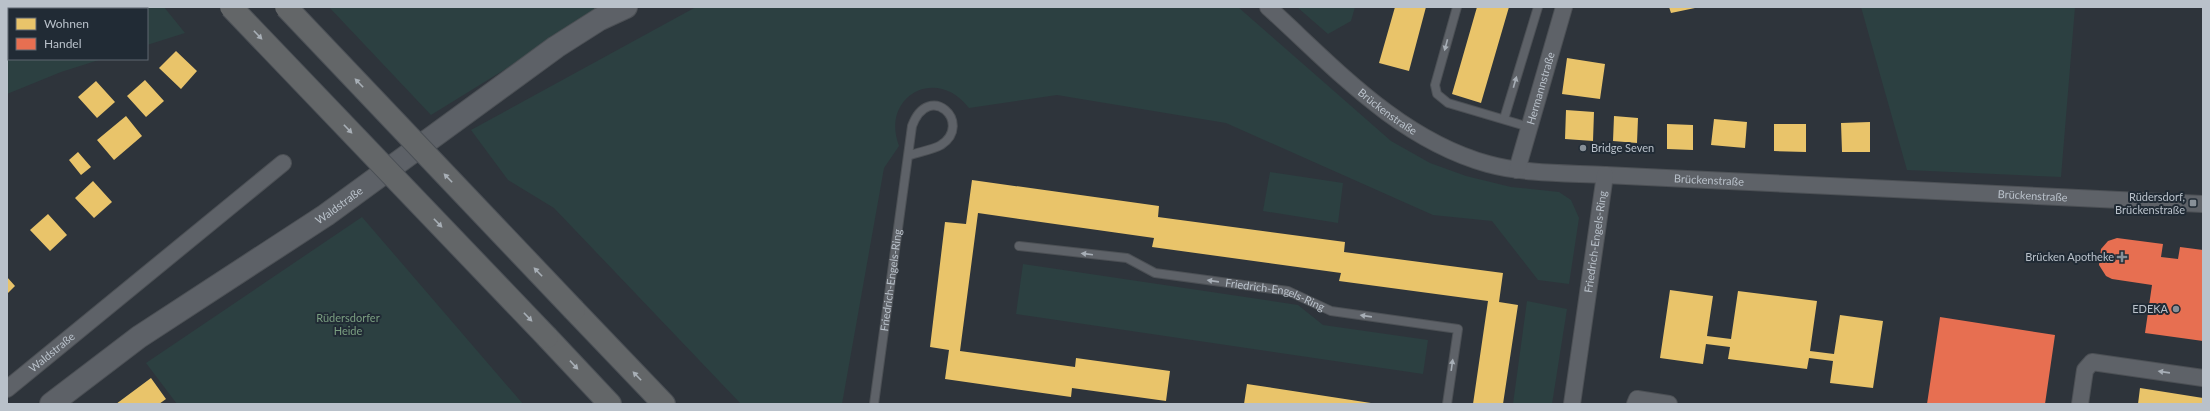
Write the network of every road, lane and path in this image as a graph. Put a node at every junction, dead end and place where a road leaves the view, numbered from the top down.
1 (231, 7) edge
2 (286, 7) edge
3 (626, 7) edge
4 (1268, 7) edge
5 (1456, 7) edge
6 (1538, 7) edge
7 (1564, 7) edge
8 (1504, 120) junction
9 (1529, 127) junction
10 (908, 156) junction
11 (283, 163) dead end
12 (1517, 170) junction
13 (1605, 175) junction
14 (2203, 204) edge
15 (1019, 246) dead end
16 (2203, 378) edge
17 (7, 389) edge
18 (50, 404) edge
19 (610, 404) edge
20 (664, 404) edge
21 (874, 404) edge
22 (1447, 404) edge
23 (1572, 404) edge
24 (1635, 404) edge
25 (1669, 404) edge
26 (2080, 404) edge

1 -> 19 highway, bridge
20 -> 2 highway, bridge
3 - 18 street, Waldstraße
4 - 12 street, Brückenstraße
5 -> 8 lane
8 -> 6 lane
7 - 9 street, Hermannstraße
8 - 9 lane
9 - 12 street, Hermannstraße
10 - 10 lane, Friedrich-Engels-Ring
10 - 21 lane, Friedrich-Engels-Ring
11 - 17 street, Waldstraße
12 - 13 street, Brückenstraße
13 - 14 street, Brückenstraße
13 - 23 street, Friedrich-Engels-Ring
22 -> 15 lane, Friedrich-Engels-Ring
16 -> 26 street
24 - 25 street

